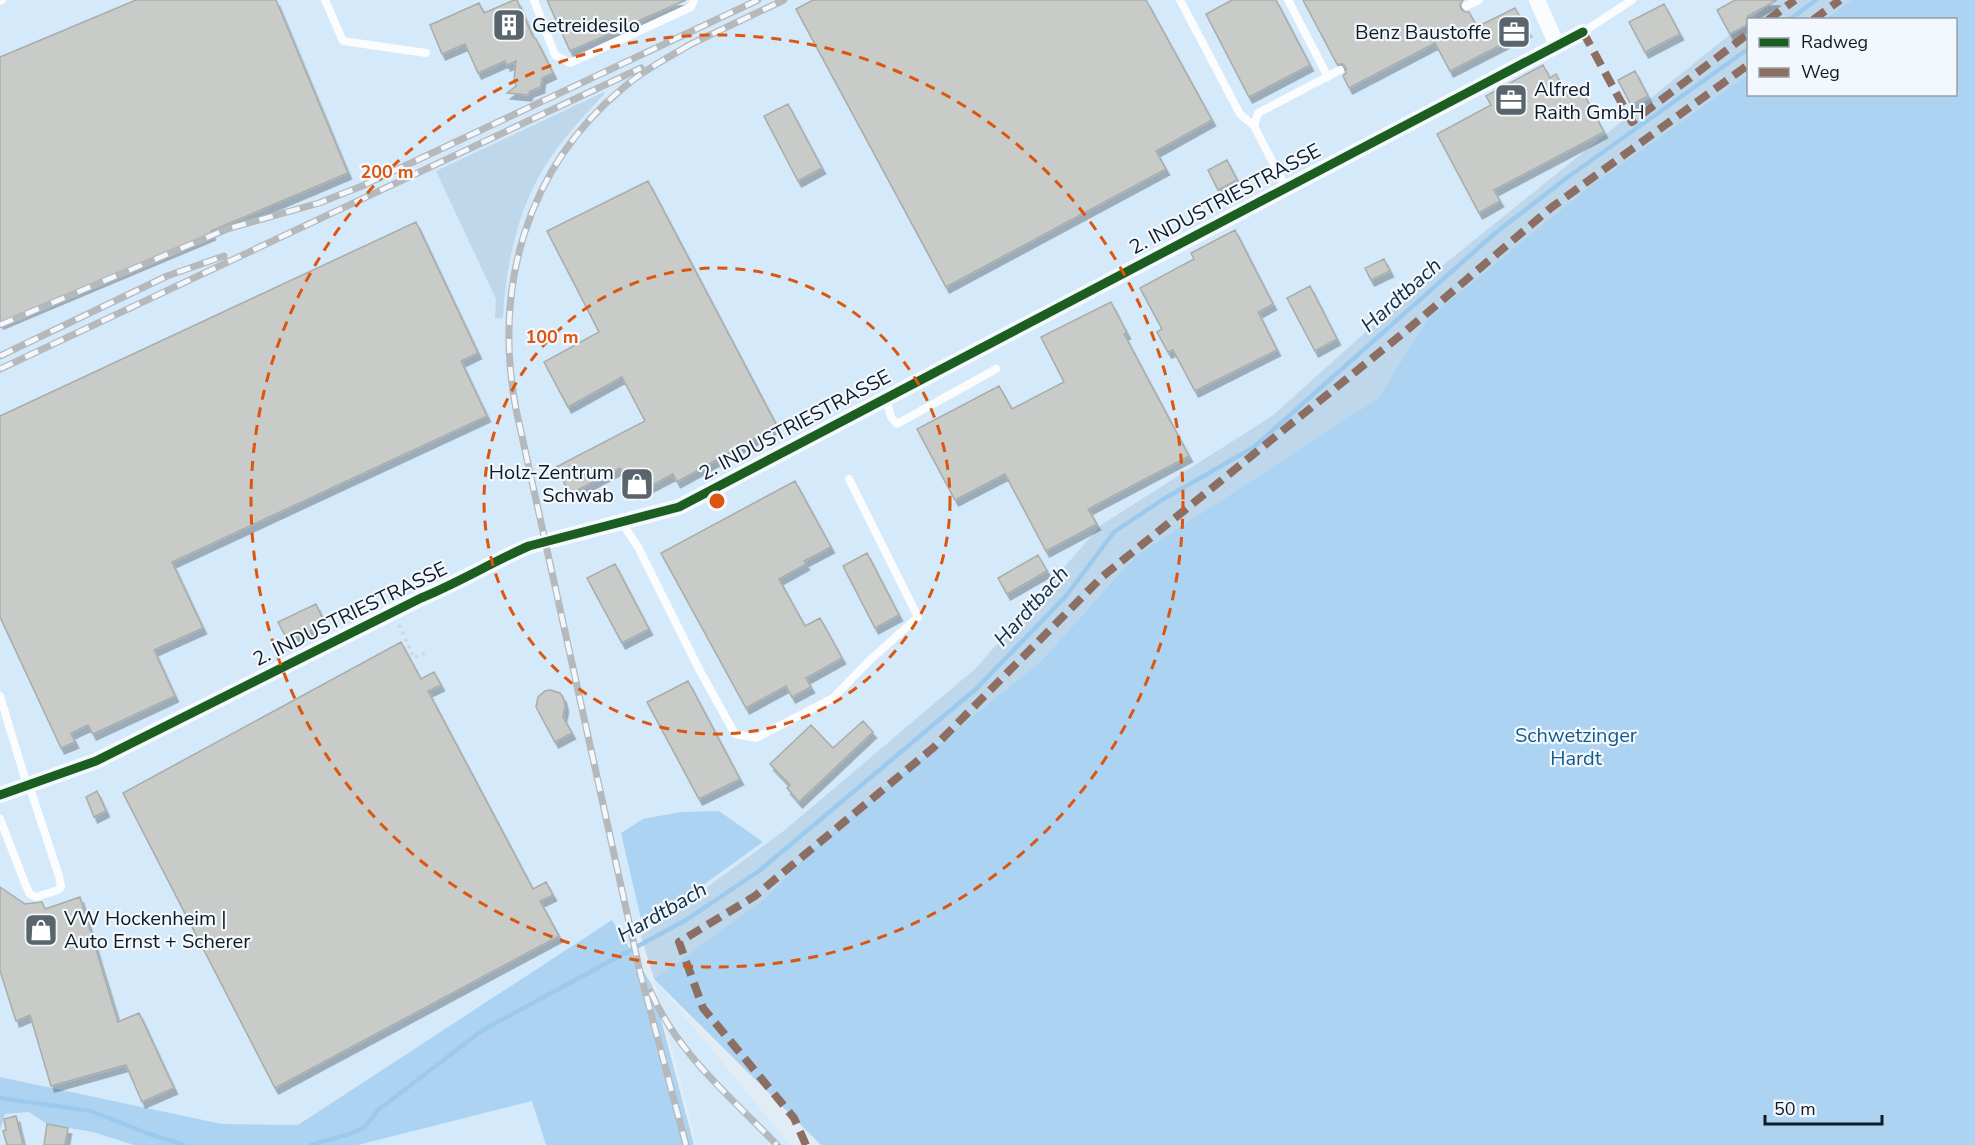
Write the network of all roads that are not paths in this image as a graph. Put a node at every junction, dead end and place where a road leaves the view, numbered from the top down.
1 (325, 0) edge
2 (534, 0) edge
3 (694, 0) edge
4 (1180, 0) edge
5 (1288, 0) edge
6 (1479, 0) edge
7 (1536, 0) edge
8 (1632, 0) edge
9 (1466, 6) dead end
10 (1583, 32) joint
11 (1557, 45) junction
12 (426, 53) dead end
13 (1340, 70) dead end
14 (1328, 77) junction
15 (1254, 126) junction
16 (1286, 188) junction
17 (996, 369) dead end
18 (886, 398) junction
19 (849, 479) dead end
20 (622, 523) junction
21 (0, 696) edge
22 (28, 785) junction
23 (0, 795) edge
24 (0, 819) edge

1 - 12 lane
2 - 3 lane
4 - 15 lane
5 - 14 lane
6 - 9 lane
7 - 11 street
8 - 10 lane
10 - 11 street, 2. INDUSTRIESTRASSE
11 - 16 street, 2. INDUSTRIESTRASSE
13 - 14 lane
14 - 15 lane
15 - 16 lane
16 - 18 street, 2. INDUSTRIESTRASSE
17 - 18 lane
18 - 20 street, 2. INDUSTRIESTRASSE
19 - 20 lane
20 - 22 street, 2. INDUSTRIESTRASSE
21 - 22 lane
22 - 23 street, 2. INDUSTRIESTRASSE
22 - 24 lane

